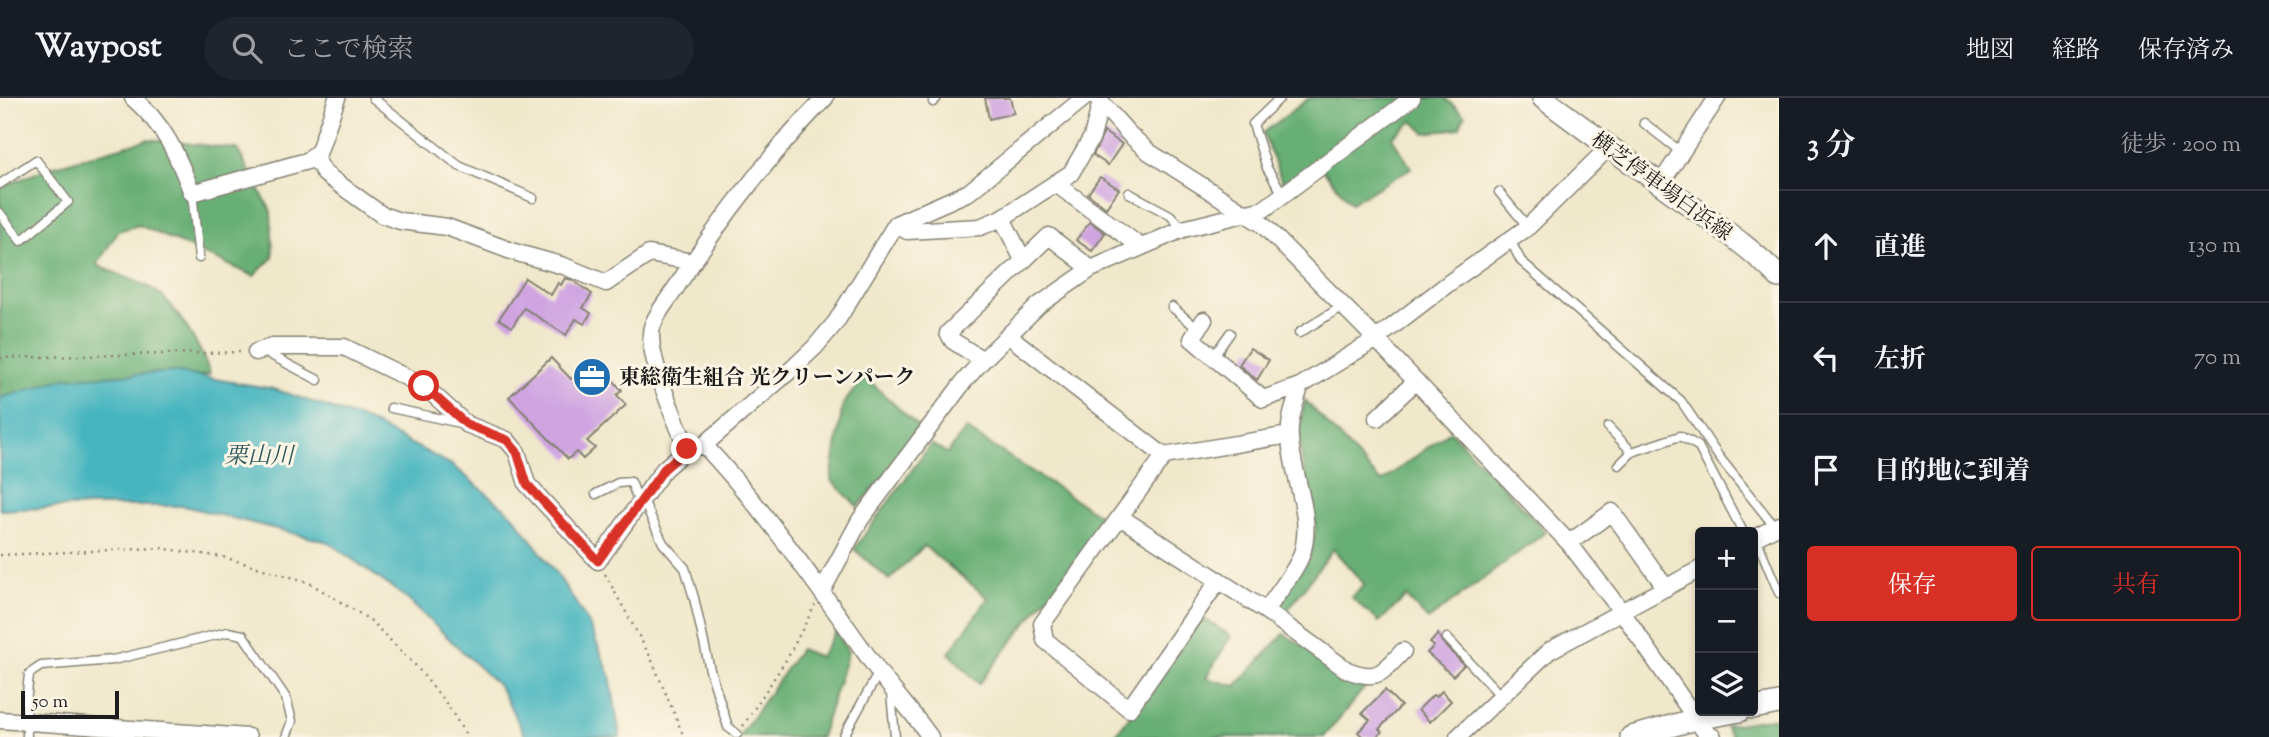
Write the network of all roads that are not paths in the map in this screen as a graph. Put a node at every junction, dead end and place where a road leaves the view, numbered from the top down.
1 (133, 98) edge
2 (337, 98) edge
3 (373, 98) edge
4 (825, 98) edge
5 (1084, 98) edge
6 (1280, 98) edge
7 (1412, 98) edge
8 (1543, 98) edge
9 (1717, 98) edge
10 (1099, 100) edge
11 (1644, 123) dead end
12 (1608, 148) junction
13 (1682, 152) junction
14 (314, 156) junction
15 (1055, 183) junction
16 (1661, 183) junction
17 (0, 184) edge
18 (1499, 192) dead end
19 (192, 193) junction
20 (1129, 193) dead end
21 (1283, 194) junction
22 (533, 198) dead end
23 (0, 213) edge
24 (1248, 214) junction
25 (1002, 218) junction
26 (896, 224) junction
27 (1528, 227) junction
28 (1183, 229) junction
29 (1510, 240) junction
30 (1141, 247) junction
31 (199, 258) dead end
32 (1023, 260) junction
33 (692, 262) junction
34 (1091, 269) junction
35 (1779, 277) edge
36 (1343, 306) junction
37 (1172, 307) dead end
38 (1201, 325) joint
39 (1230, 332) dead end
40 (1299, 333) dead end
41 (1009, 336) junction
42 (1376, 339) junction
43 (259, 351) joint
44 (1212, 355) junction
45 (983, 360) junction
46 (318, 380) dead end
47 (1416, 381) junction
48 (1300, 386) junction
49 (391, 408) dead end
50 (1377, 418) dead end
51 (466, 424) junction
52 (1608, 427) dead end
53 (1289, 435) junction
54 (704, 444) junction
55 (687, 449) junction
56 (1632, 452) junction
57 (1164, 456) junction
58 (1619, 466) dead end
59 (596, 494) dead end
60 (641, 500) junction
61 (1120, 517) junction
62 (1777, 526) edge
63 (1746, 527) edge
64 (1758, 533) edge
65 (1569, 542) junction
66 (1758, 550) edge
67 (1695, 572) edge
68 (1219, 580) junction
69 (1666, 588) junction
70 (822, 591) junction
71 (1779, 593) edge
72 (1266, 611) junction
73 (1622, 612) junction
74 (1447, 638) dead end
75 (1403, 651) dead end
76 (879, 672) junction
77 (891, 686) junction
78 (1501, 696) junction
79 (1779, 703) edge
80 (1758, 707) edge
81 (1712, 716) edge
82 (1696, 719) junction
83 (0, 720) edge
84 (27, 729) edge
85 (737, 734) road end
86 (928, 736) edge
87 (248, 737) edge
88 (286, 737) edge
89 (843, 737) edge
90 (895, 737) edge
91 (1458, 737) edge
92 (1631, 737) edge
93 (1713, 737) edge

1 - 19 street
2 - 14 street
3 - 22 lane
4 - 33 street
5 - 26 street
6 - 21 lane
7 - 21 street
8 - 12 main road, 横芝停車場白浜線
9 - 13 street
10 - 15 street
10 - 24 street
11 - 13 lane
12 - 16 main road, 横芝停車場白浜線
12 - 27 street
13 - 16 street
14 - 19 street
14 - 33 street
15 - 25 street
15 - 30 street
16 - 35 main road, 横芝停車場白浜線
17 - 23 lane
18 - 27 lane
19 - 31 lane
20 - 28 lane
21 - 24 street
24 - 28 street
24 - 36 street
25 - 26 street
25 - 32 street
26 - 54 street
27 - 29 street
28 - 30 street
29 - 42 street
29 - 62 lane
30 - 34 street
32 - 34 street
32 - 45 street
33 - 55 street
34 - 41 street
36 - 40 lane
36 - 42 street
37 - 38 lane
38 - 44 street
39 - 44 lane
41 - 45 street
41 - 57 street
42 - 47 street
42 - 48 street
43 - 46 lane
43 - 51 street
44 - 48 street
45 - 70 street
47 - 50 street
47 - 65 street
48 - 53 street
49 - 51 lane
51 - 60 street
52 - 56 lane
53 - 57 street
53 - 72 street
54 - 55 street
54 - 70 street
55 - 60 street
56 - 58 lane
56 - 63 lane
57 - 61 street
59 - 60 lane
60 - 85 lane
61 - 68 street
61 - 68 street
62 - 64 street
65 - 69 street
65 - 73 street
66 - 71 lane
67 - 69 street
68 - 72 street
69 - 73 street
70 - 76 street
72 - 75 street
73 - 78 street
73 - 82 street
74 - 78 lane
76 - 77 street
76 - 89 lane
77 - 86 street
77 - 90 lane
78 - 91 street
79 - 80 main road
81 - 82 main road
82 - 92 main road
82 - 93 street
83 - 84 street
84 - 87 street
84 - 88 lane

